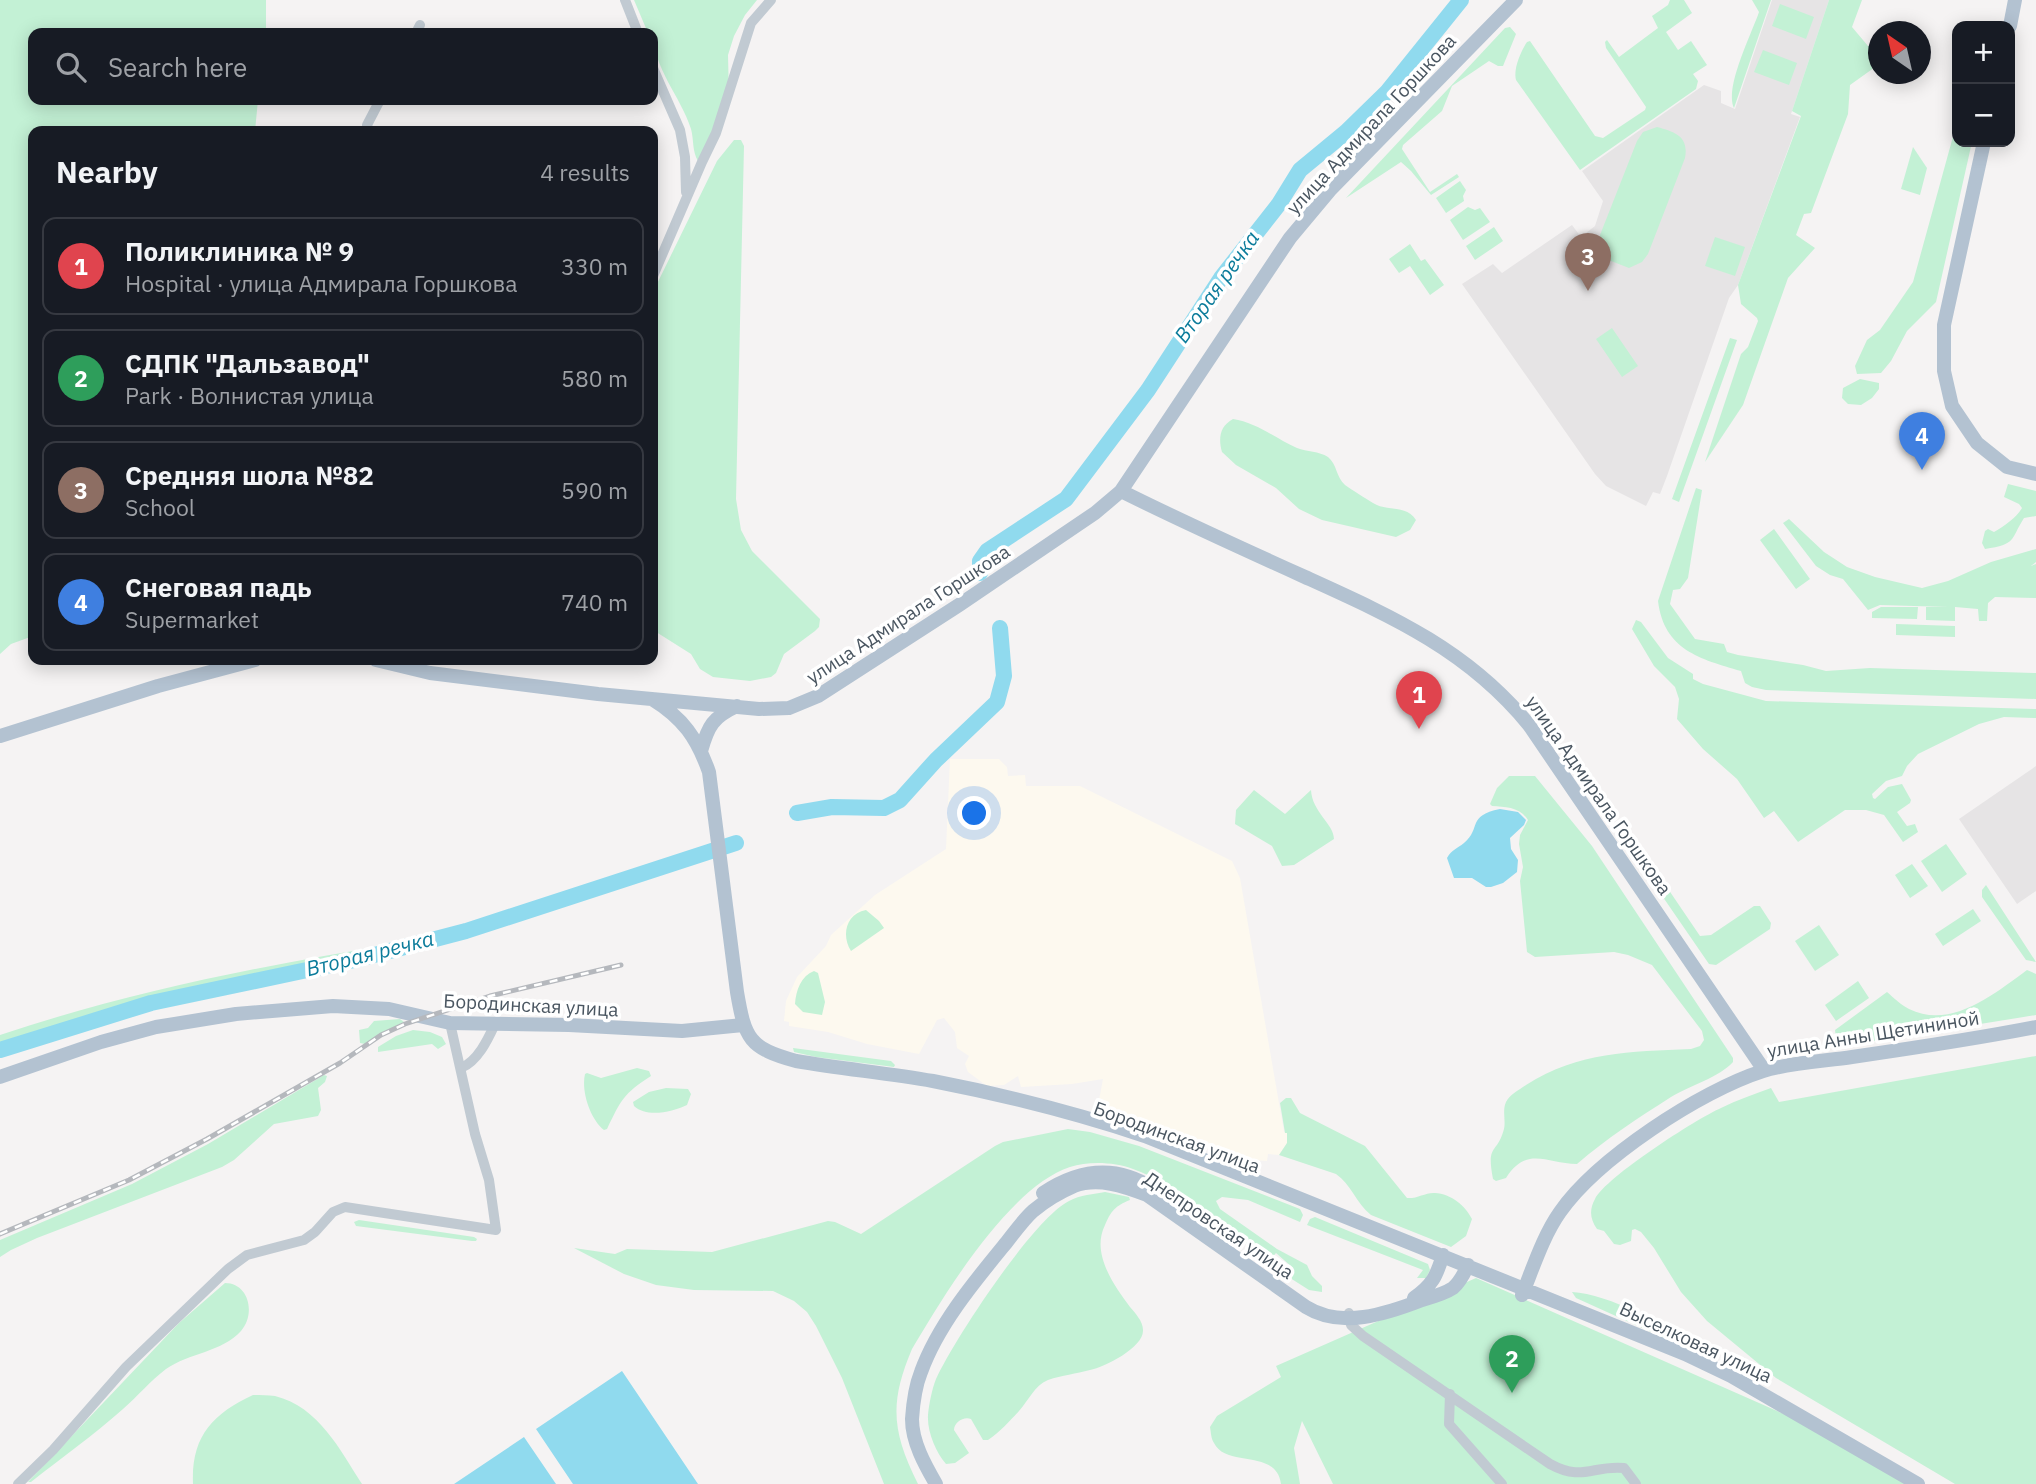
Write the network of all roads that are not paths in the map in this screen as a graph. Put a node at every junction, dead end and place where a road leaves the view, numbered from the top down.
1 (625, 0) edge
2 (771, 0) edge
3 (1516, 0) edge
4 (2015, 0) edge
5 (2011, 21) edge
6 (636, 28) edge
7 (658, 79) edge
8 (377, 105) edge
9 (367, 126) edge
10 (1983, 147) edge
11 (687, 198) junction
12 (658, 265) edge
13 (2036, 474) edge
14 (1121, 491) junction
15 (237, 665) edge
16 (429, 666) edge
17 (652, 699) junction
18 (737, 706) junction
19 (0, 736) edge
20 (701, 751) junction
21 (450, 1023) junction
22 (495, 1024) junction
23 (739, 1026) junction
24 (2036, 1027) edge
25 (461, 1068) junction
26 (1764, 1070) junction
27 (0, 1077) edge
28 (1442, 1258) junction
29 (1467, 1268) junction
30 (1524, 1291) junction
31 (1349, 1316) junction
32 (1450, 1394) junction
33 (18, 1484) edge
34 (929, 1484) edge
35 (936, 1484) edge
36 (1502, 1484) edge
37 (1636, 1484) edge
38 (1904, 1484) edge
39 (1918, 1484) edge

1 - 6 street
2 - 11 street
3 - 14 main road, улица Адмирала Горшкова
4 - 5 main road
7 - 11 street
8 - 9 street
10 - 13 main road
11 - 12 street
14 - 18 main road, улица Адмирала Горшкова
14 - 26 main road, улица Адмирала Горшкова
15 - 19 main road
16 - 17 main road, улица Адмирала Горшкова
17 - 18 main road, улица Адмирала Горшкова
17 - 20 main road
18 - 20 main road
20 - 23 main road
21 - 22 main road, Бородинская улица
21 - 25 street
21 - 27 main road, Бородинская улица
22 - 23 main road, Бородинская улица
22 - 25 street
23 - 28 main road, Бородинская улица
24 - 26 main road, улица Анны Щетининой
25 - 33 street
26 - 30 main road, улица Анны Щетининой
28 - 29 main road, Бородинская улица
28 - 31 main road, Днепровская улица
29 - 30 main road, Бородинская улица
29 - 31 main road, Днепровская улица
30 - 38 main road, Выселковая улица
30 - 39 main road, Выселковая улица
31 - 32 street
31 - 34 main road, Днепровская улица
31 - 35 main road, Днепровская улица
32 - 36 street
32 - 37 street

